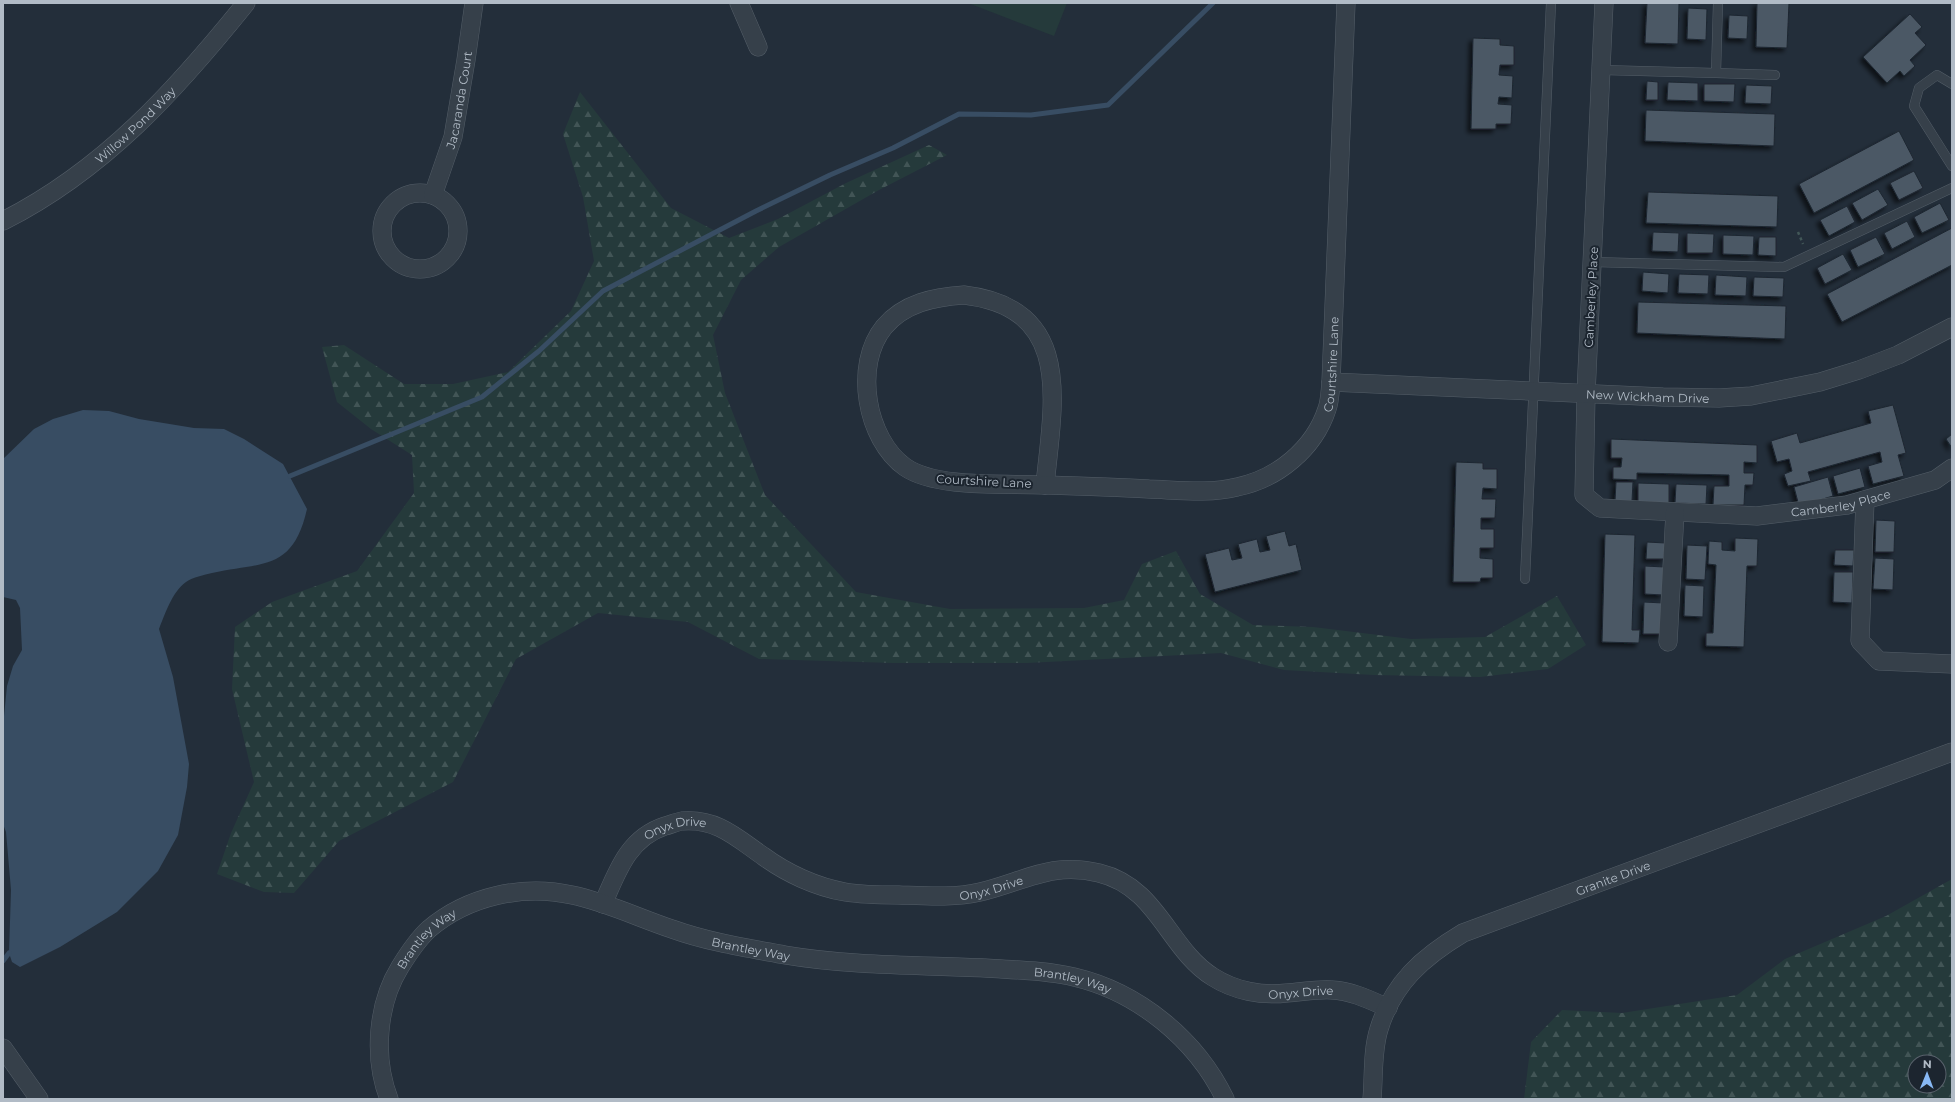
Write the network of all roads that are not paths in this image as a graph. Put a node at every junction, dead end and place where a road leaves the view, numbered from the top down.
1 (246, 3) edge
2 (474, 3) edge
3 (739, 3) edge
4 (1346, 3) edge
5 (1551, 3) edge
6 (1604, 3) edge
7 (1718, 3) edge
8 (758, 47) dead end
9 (1602, 70) junction
10 (1716, 73) junction
11 (1775, 75) dead end
12 (1952, 84) edge
13 (1952, 166) edge
14 (1952, 188) edge
15 (433, 195) junction
16 (3, 221) edge
17 (1593, 262) junction
18 (1952, 327) edge
19 (1331, 382) junction
20 (1534, 391) junction
21 (1586, 394) junction
22 (1952, 468) edge
23 (1045, 485) junction
24 (1865, 500) junction
25 (1676, 512) junction
26 (1525, 579) dead end
27 (1668, 642) dead end
28 (1952, 664) edge
29 (1952, 752) edge
30 (603, 904) junction
31 (1388, 1008) junction
32 (3, 1048) edge
33 (39, 1099) edge
34 (389, 1099) edge
35 (1225, 1099) edge
36 (1372, 1099) edge

1 - 16 street, Willow Pond Way
2 - 15 street, Jacaranda Court
3 - 8 street
4 - 19 street, Courtshire Lane
5 - 20 lane
6 - 9 street, Camberley Place
7 - 10 lane
9 - 10 lane
9 - 17 street, Camberley Place
10 - 11 lane
12 - 13 lane
14 - 17 lane
15 - 15 street
17 - 21 street, Camberley Place
18 - 21 street, New Wickham Drive
19 - 20 street, New Wickham Drive
19 - 23 street, Courtshire Lane
20 - 21 street, New Wickham Drive
20 - 26 lane
21 - 25 street, Camberley Place
22 - 24 street, Camberley Place
23 - 23 street, Courtshire Lane
24 - 25 street, Camberley Place
24 - 28 street
25 - 27 street
29 - 31 street, Granite Drive
30 - 31 street, Onyx Drive
30 - 34 street, Brantley Way
30 - 35 street, Brantley Way
31 - 36 street, Granite Drive
32 - 33 street

